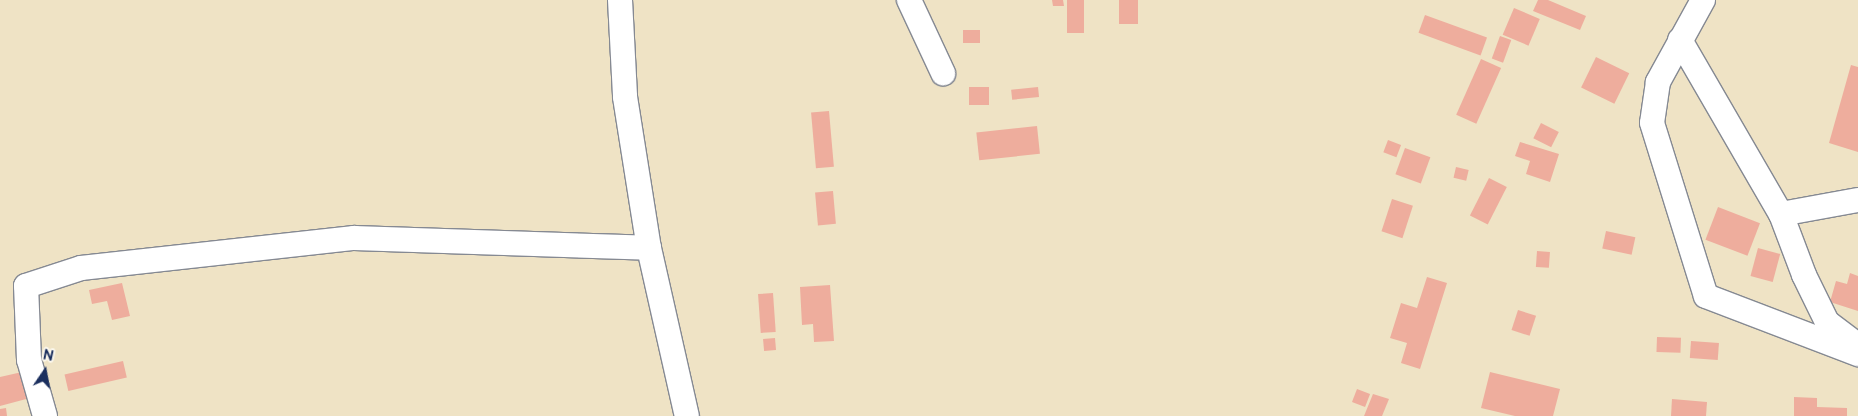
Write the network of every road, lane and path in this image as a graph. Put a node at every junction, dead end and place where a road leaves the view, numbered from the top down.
1 (620, 0) edge
2 (909, 0) edge
3 (1703, 0) edge
4 (1680, 40) junction
5 (943, 73) dead end
6 (1858, 200) edge
7 (1781, 214) junction
8 (649, 248) junction
9 (1858, 346) edge
10 (1858, 354) edge
11 (45, 416) edge
12 (687, 416) edge

1 - 8 street
2 - 5 street
3 - 4 street
4 - 7 street
4 - 10 street
6 - 7 street
7 - 9 street
8 - 11 street
8 - 12 street

